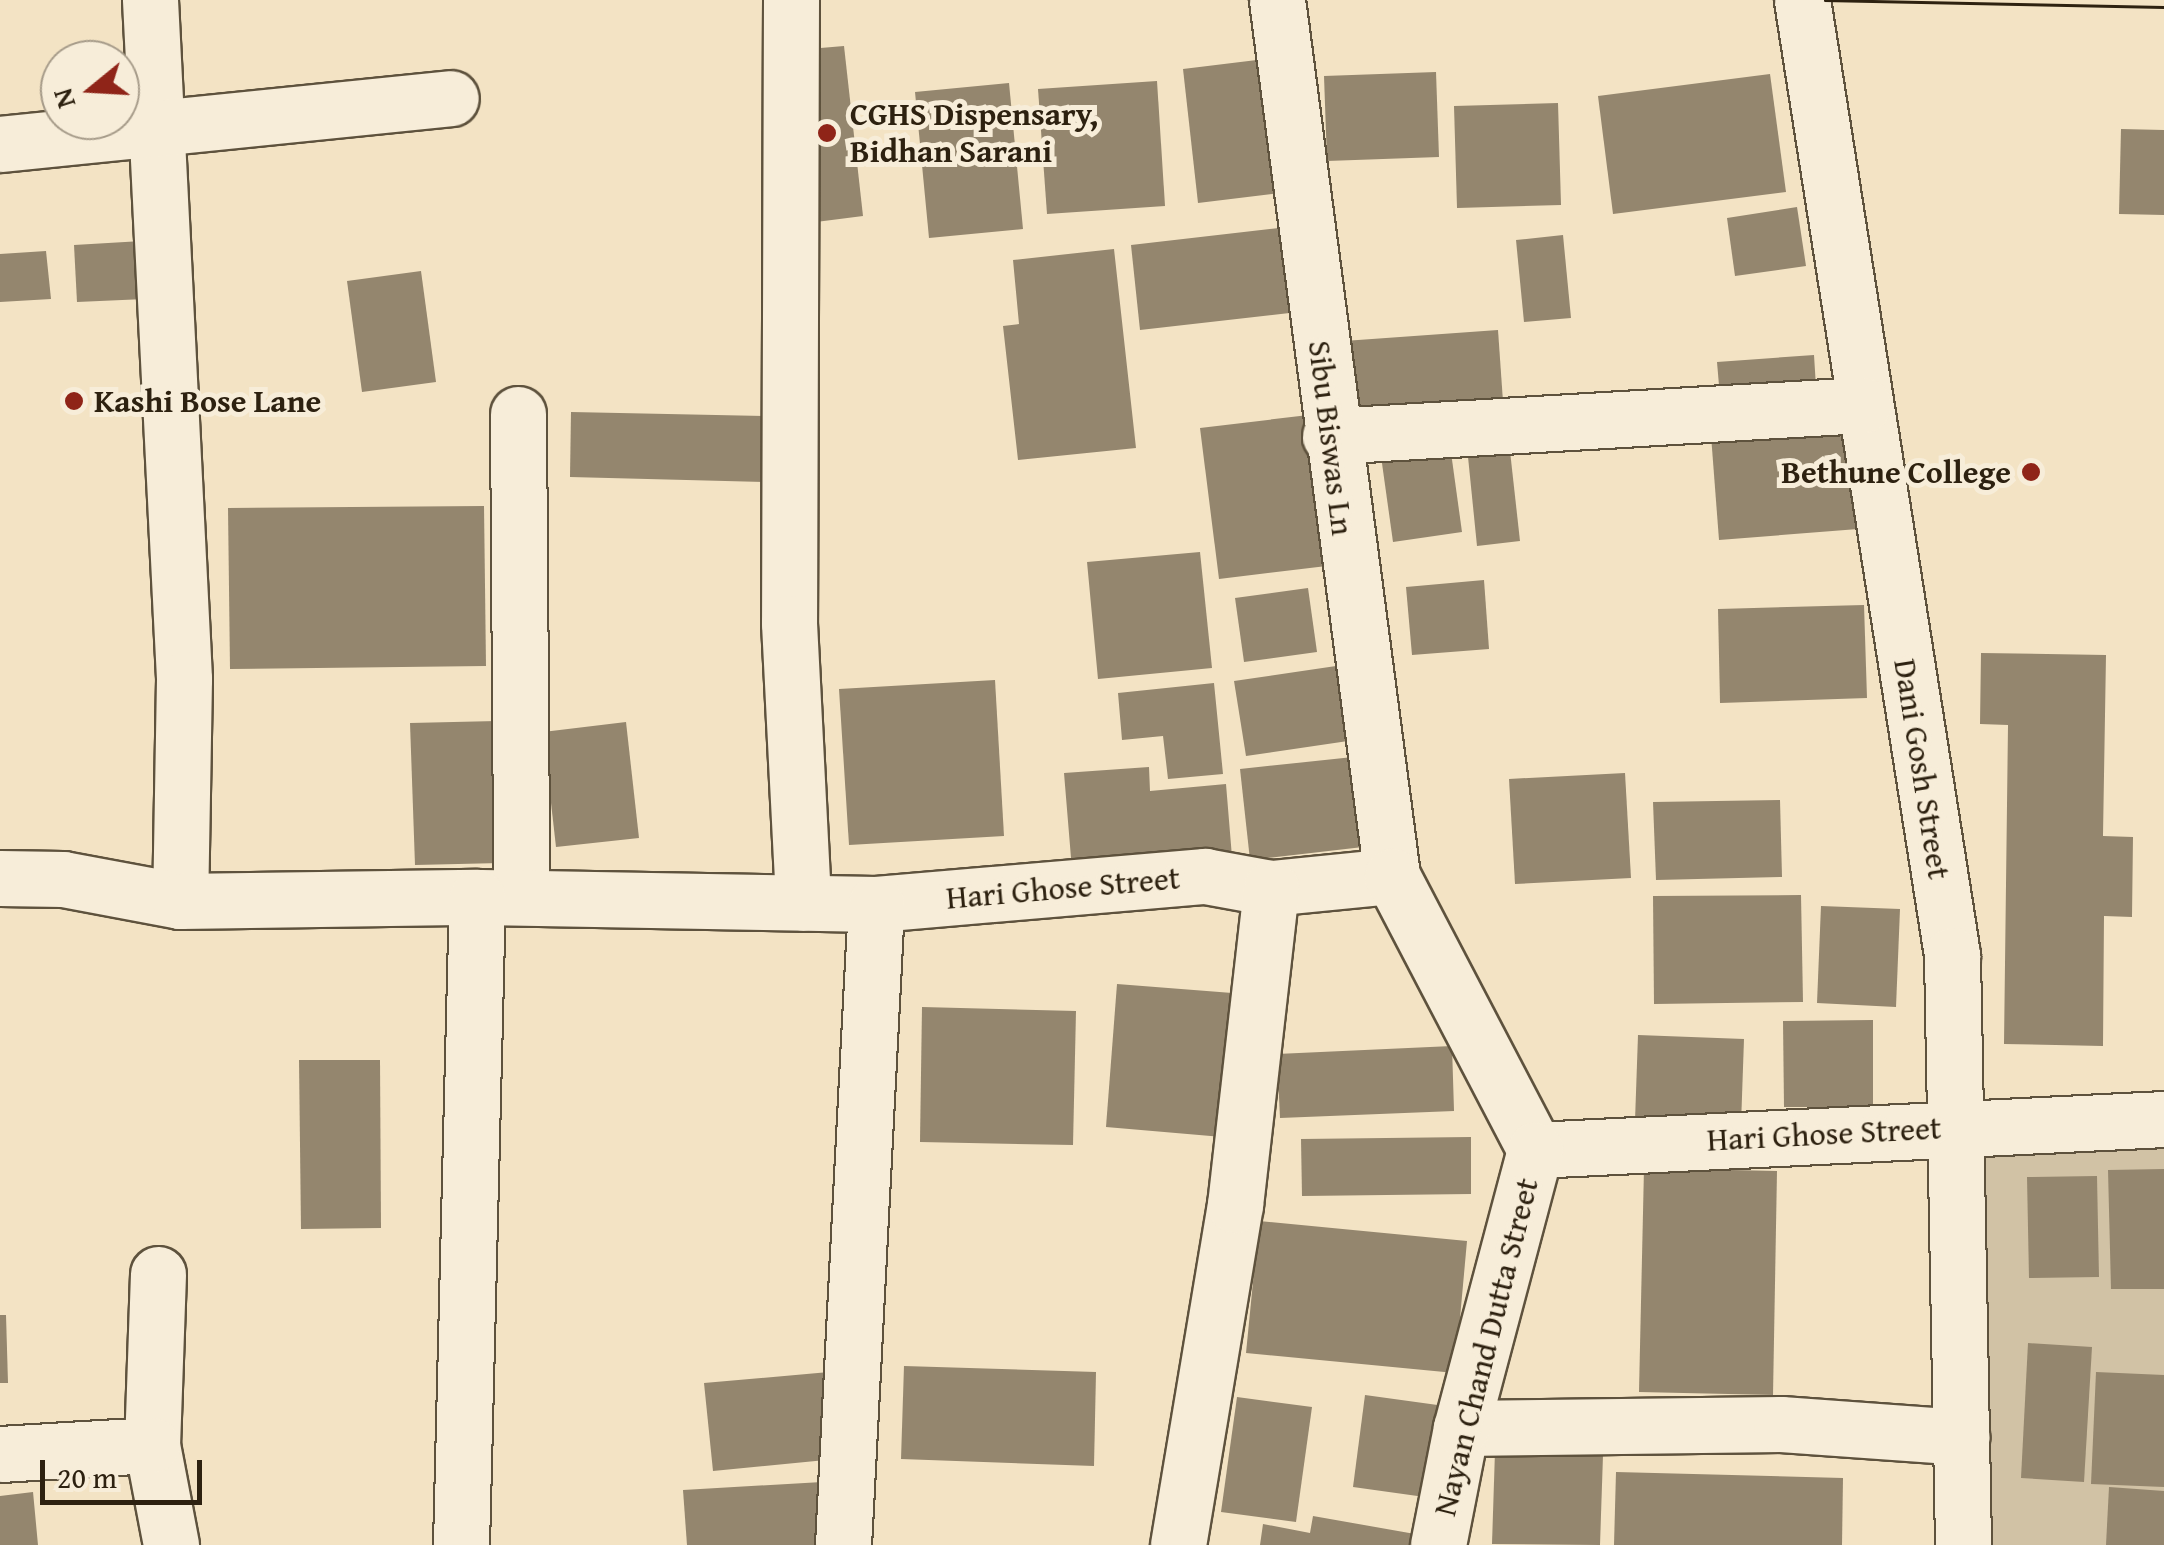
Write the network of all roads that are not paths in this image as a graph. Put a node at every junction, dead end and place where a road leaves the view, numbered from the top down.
1 (150, 0) edge
2 (791, 0) edge
3 (1277, 0) edge
4 (1802, 0) edge
5 (450, 98) dead end
6 (156, 129) junction
7 (0, 144) edge
8 (1863, 405) junction
9 (518, 414) dead end
10 (1330, 436) junction
11 (1392, 876) junction
12 (0, 878) edge
13 (1271, 888) junction
14 (499, 897) junction
15 (180, 901) junction
16 (803, 903) junction
17 (876, 904) junction
18 (2164, 1119) edge
19 (1960, 1126) junction
20 (1535, 1150) junction
21 (158, 1274) dead end
22 (1461, 1428) junction
23 (1962, 1437) junction
24 (152, 1445) junction
25 (0, 1454) edge
26 (171, 1545) edge
27 (460, 1545) edge
28 (843, 1545) edge
29 (1178, 1545) edge
30 (1438, 1545) edge
31 (1963, 1545) edge

1 - 6 street
2 - 16 street
3 - 10 street, Sibu Biswas Ln
4 - 8 street, Dani Gosh Street
5 - 6 street
6 - 7 street
6 - 15 street
8 - 10 street
8 - 19 street, Dani Gosh Street
9 - 14 street
10 - 11 street, Sibu Biswas Ln
11 - 13 street, Hari Ghose Street
11 - 20 street
12 - 15 street, Hari Ghose Street
13 - 17 street, Hari Ghose Street
13 - 29 street
14 - 15 street, Hari Ghose Street
14 - 16 street, Hari Ghose Street
14 - 27 street
16 - 17 street, Hari Ghose Street
17 - 28 street
18 - 19 street, Hari Ghose Street
19 - 20 street, Hari Ghose Street
19 - 23 street, Dani Gosh Street
20 - 22 street, Nayan Chand Dutta Street
21 - 24 street
22 - 23 street
22 - 30 street, Nayan Chand Dutta Street
23 - 31 street, Dani Gosh Street
24 - 25 street
24 - 26 street

